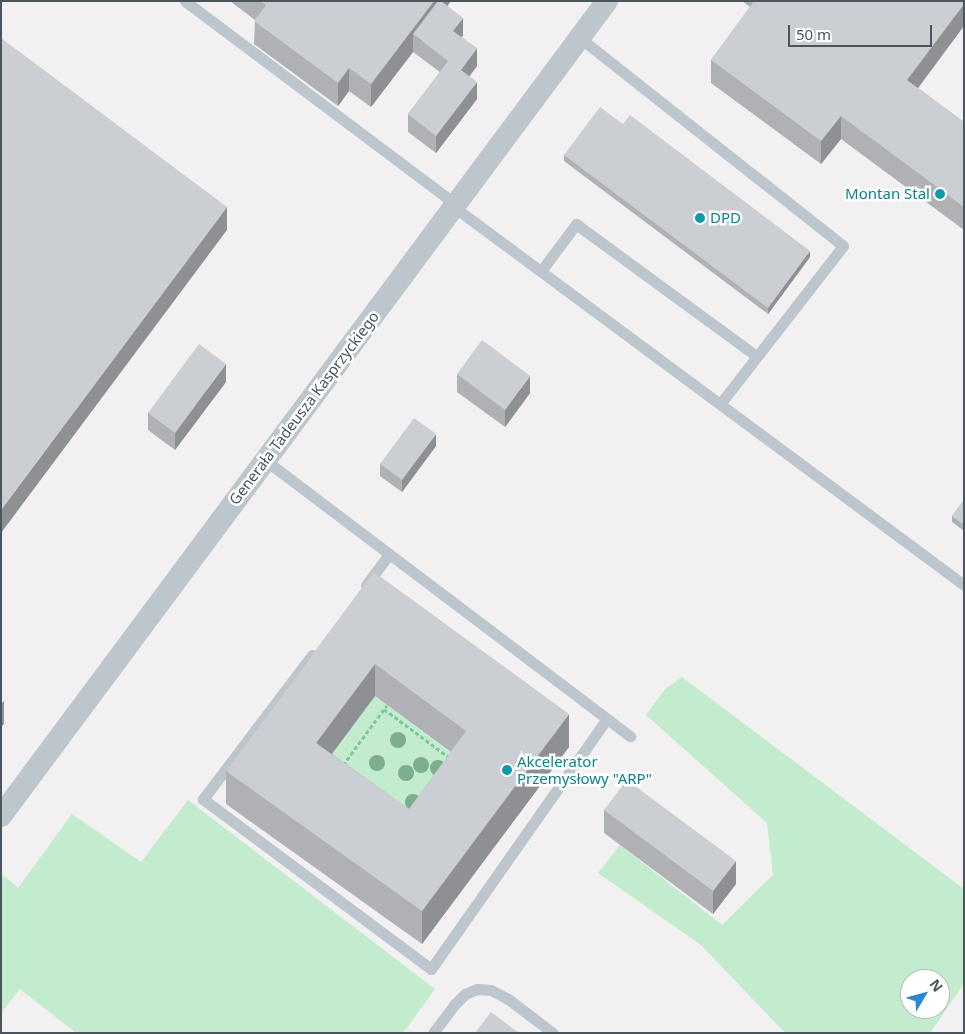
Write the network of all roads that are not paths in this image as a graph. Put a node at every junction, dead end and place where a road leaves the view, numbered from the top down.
1 (186, 1) edge
2 (608, 1) edge
3 (580, 38) junction
4 (454, 207) junction
5 (541, 271) junction
6 (755, 355) junction
7 (720, 404) junction
8 (265, 460) junction
9 (389, 555) junction
10 (964, 585) edge
11 (361, 592) edge
12 (319, 647) edge
13 (607, 719) junction
14 (630, 736) dead end
15 (1, 816) edge
16 (433, 1033) edge
17 (553, 1033) edge

1 - 4 lane
2 - 3 street, Generała Tadeusza Kasprzyckiego
3 - 4 street, Generała Tadeusza Kasprzyckiego
3 - 6 lane
4 - 5 lane
4 - 8 street, Generała Tadeusza Kasprzyckiego
5 - 6 lane
5 - 7 lane
6 - 7 lane
7 - 10 lane
8 - 9 lane
8 - 15 street, Generała Tadeusza Kasprzyckiego
9 - 11 lane
9 - 13 lane
12 - 13 lane
13 - 14 lane
16 - 17 lane

